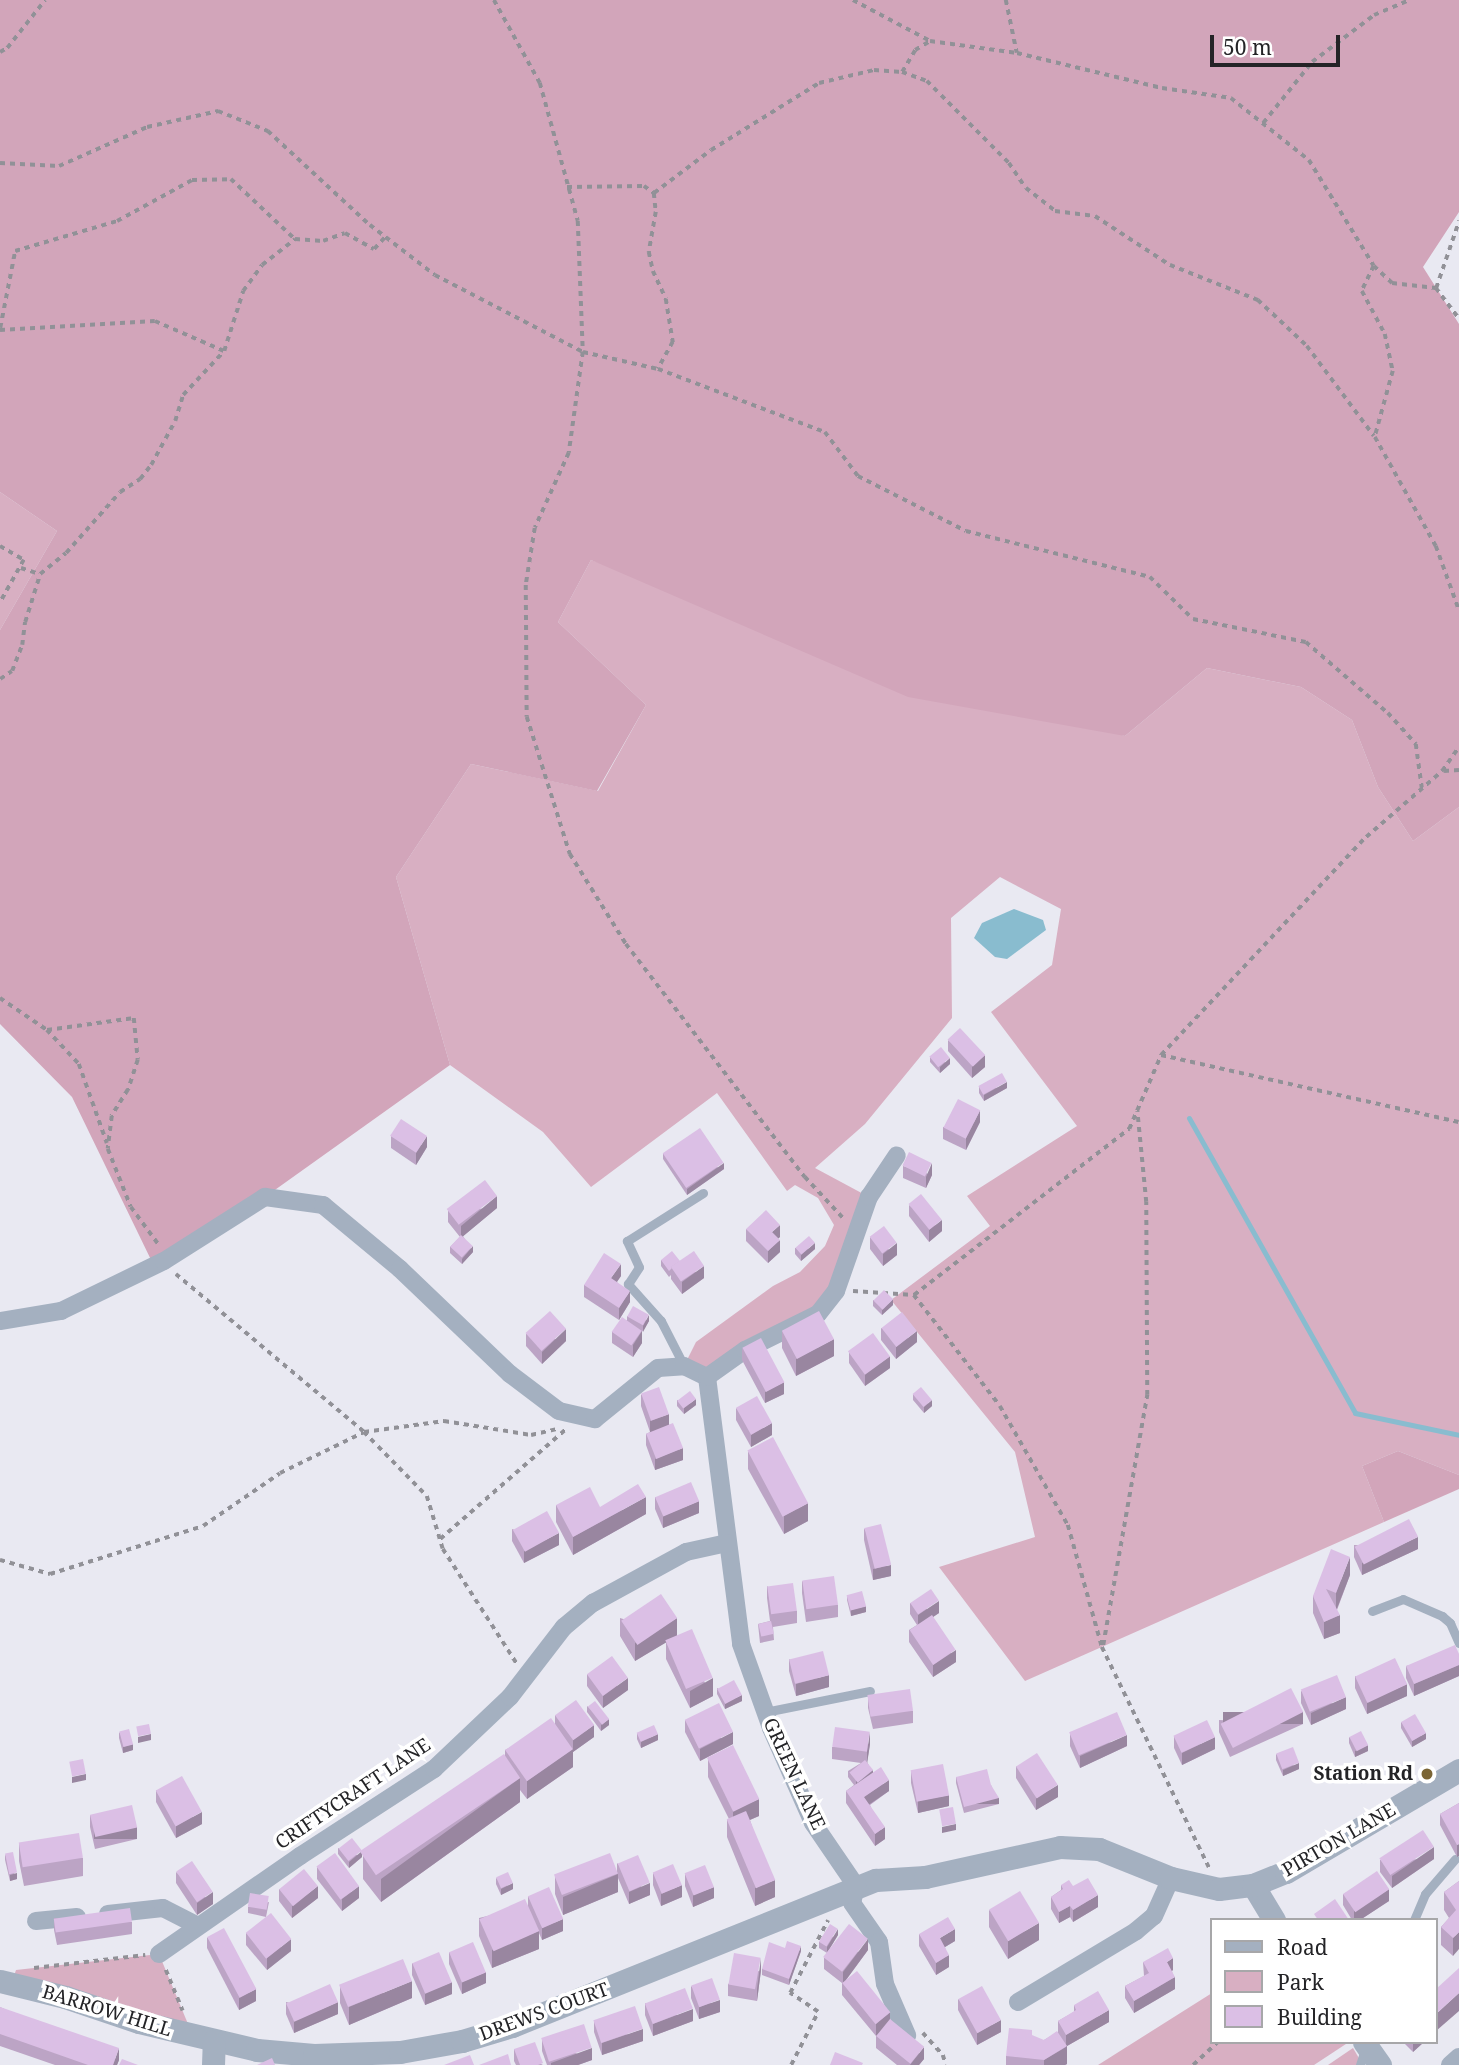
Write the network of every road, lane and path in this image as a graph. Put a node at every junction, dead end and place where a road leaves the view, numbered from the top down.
1 (46, 0) edge
2 (494, 0) edge
3 (853, 0) edge
4 (1006, 0) edge
5 (1409, 0) edge
6 (930, 41) junction
7 (0, 52) edge
8 (1017, 53) junction
9 (902, 72) junction
10 (1263, 123) junction
11 (0, 163) edge
12 (567, 187) junction
13 (654, 193) junction
14 (1459, 221) edge
15 (385, 237) junction
16 (295, 239) junction
17 (1374, 266) junction
18 (1436, 288) junction
19 (1459, 318) edge
20 (0, 329) edge
21 (224, 351) junction
22 (583, 352) junction
23 (658, 369) junction
24 (1374, 437) junction
25 (0, 546) edge
26 (21, 568) junction
27 (40, 574) junction
28 (0, 603) edge
29 (1459, 610) edge
30 (0, 679) edge
31 (1459, 747) edge
32 (1459, 770) edge
33 (1442, 771) junction
34 (1422, 788) junction
35 (0, 998) edge
36 (47, 1030) junction
37 (1161, 1055) junction
38 (1137, 1109) junction
39 (1459, 1122) edge
40 (108, 1145) junction
41 (897, 1155) dead end
42 (702, 1193) dead end
43 (857, 1233) junction
44 (166, 1260) junction
45 (836, 1291) junction
46 (914, 1295) junction
47 (0, 1321) edge
48 (684, 1366) junction
49 (707, 1377) junction
50 (364, 1432) junction
51 (440, 1539) junction
52 (727, 1543) junction
53 (0, 1560) edge
54 (1372, 1611) dead end
55 (1459, 1643) edge
56 (1102, 1647) junction
57 (527, 1676) junction
58 (870, 1691) dead end
59 (765, 1712) junction
60 (1459, 1770) edge
61 (1455, 1858) dead end
62 (1171, 1878) junction
63 (1253, 1885) junction
64 (1219, 1889) junction
65 (847, 1891) junction
66 (1273, 1918) edge
67 (1415, 1918) edge
68 (36, 1921) dead end
69 (198, 1926) junction
70 (159, 1954) junction
71 (6, 1982) edge
72 (1018, 2002) dead end
73 (907, 2035) edge
74 (203, 2039) junction
75 (1216, 2044) edge
76 (1363, 2051) edge
77 (1459, 2057) edge
78 (213, 2065) edge
79 (791, 2065) edge
80 (1192, 2065) edge
81 (1380, 2065) edge
82 (1450, 2065) edge

1 - 7 path
2 - 12 path
3 - 6 path
4 - 8 path
5 - 10 path
6 - 8 path
6 - 9 path
8 - 10 path
9 - 13 path
9 - 24 path
10 - 17 path
11 - 15 path
12 - 13 path
12 - 22 path
13 - 23 path
14 - 18 path
15 - 16 path
15 - 22 path
16 - 20 path
16 - 21 path
17 - 18 path
17 - 24 path
18 - 19 path
20 - 21 path
21 - 27 path
22 - 23 path
22 - 43 path
23 - 34 path
24 - 29 path
25 - 26 path
26 - 27 path
26 - 28 path
27 - 30 path
31 - 33 path
32 - 33 path
33 - 34 path
34 - 37 path
35 - 36 path
36 - 40 path
36 - 40 path
37 - 38 path
37 - 39 path
38 - 46 path
38 - 56 path
40 - 44 path
41 - 43 street
42 - 48 lane
43 - 45 street
44 - 47 street
44 - 48 street
44 - 50 path
45 - 46 path
45 - 49 street
46 - 56 path
48 - 49 street
49 - 52 street, GREEN LANE
50 - 51 path
50 - 51 path
50 - 53 path
51 - 57 path
52 - 57 street, CRIFTYCRAFT LANE
52 - 59 street, GREEN LANE
54 - 55 lane
56 - 64 path
57 - 69 street, CRIFTYCRAFT LANE
58 - 59 lane
59 - 65 street, GREEN LANE
60 - 63 street, PIRTON LANE
61 - 67 lane
62 - 64 street
62 - 65 street
62 - 72 street
63 - 64 street
63 - 66 street
65 - 73 street
65 - 74 street, DREWS COURT
65 - 79 path
68 - 69 street
69 - 70 street, CRIFTYCRAFT LANE
70 - 71 path
70 - 74 path
71 - 74 street, BARROW HILL
74 - 78 street
75 - 80 path
76 - 81 street
77 - 82 street

